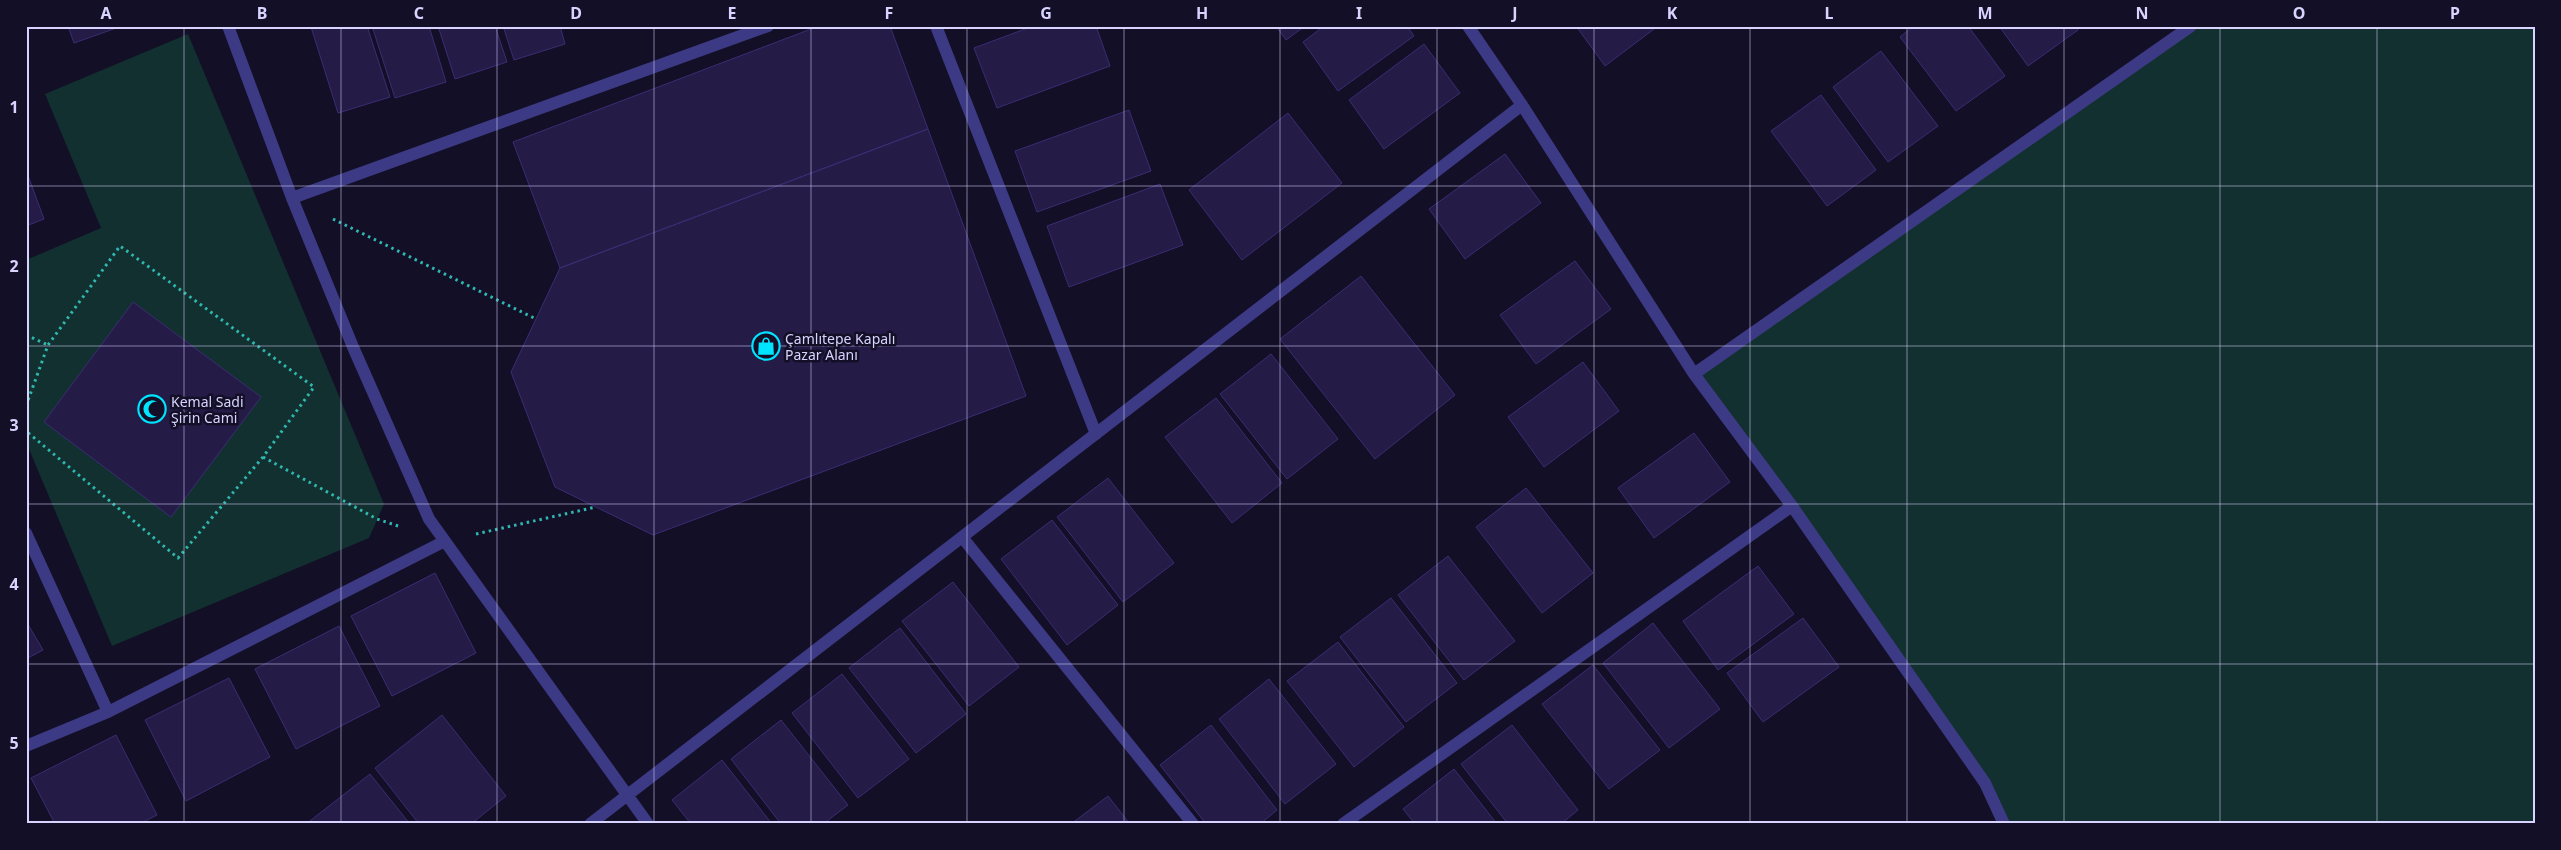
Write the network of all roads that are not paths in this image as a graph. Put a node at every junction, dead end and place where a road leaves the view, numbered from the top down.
1 (228, 26) edge
2 (768, 26) edge
3 (936, 26) edge
4 (1468, 26) edge
5 (2191, 26) edge
6 (1522, 105) junction
7 (292, 198) junction
8 (1694, 374) junction
9 (1096, 434) junction
10 (1792, 506) junction
11 (26, 533) edge
12 (962, 537) junction
13 (445, 541) junction
14 (108, 712) junction
15 (26, 746) edge
16 (629, 795) junction
17 (590, 824) edge
18 (648, 824) edge
19 (1193, 824) edge
20 (1343, 824) edge
21 (2004, 824) edge

1 - 7 street
2 - 7 street
3 - 9 street
4 - 6 street
5 - 8 street
6 - 8 street
6 - 9 street
7 - 13 street
8 - 10 street
9 - 12 street
10 - 20 street
10 - 21 street
11 - 14 street
12 - 16 street
12 - 19 street
13 - 14 street
13 - 16 street
14 - 15 street
16 - 17 street
16 - 18 street

